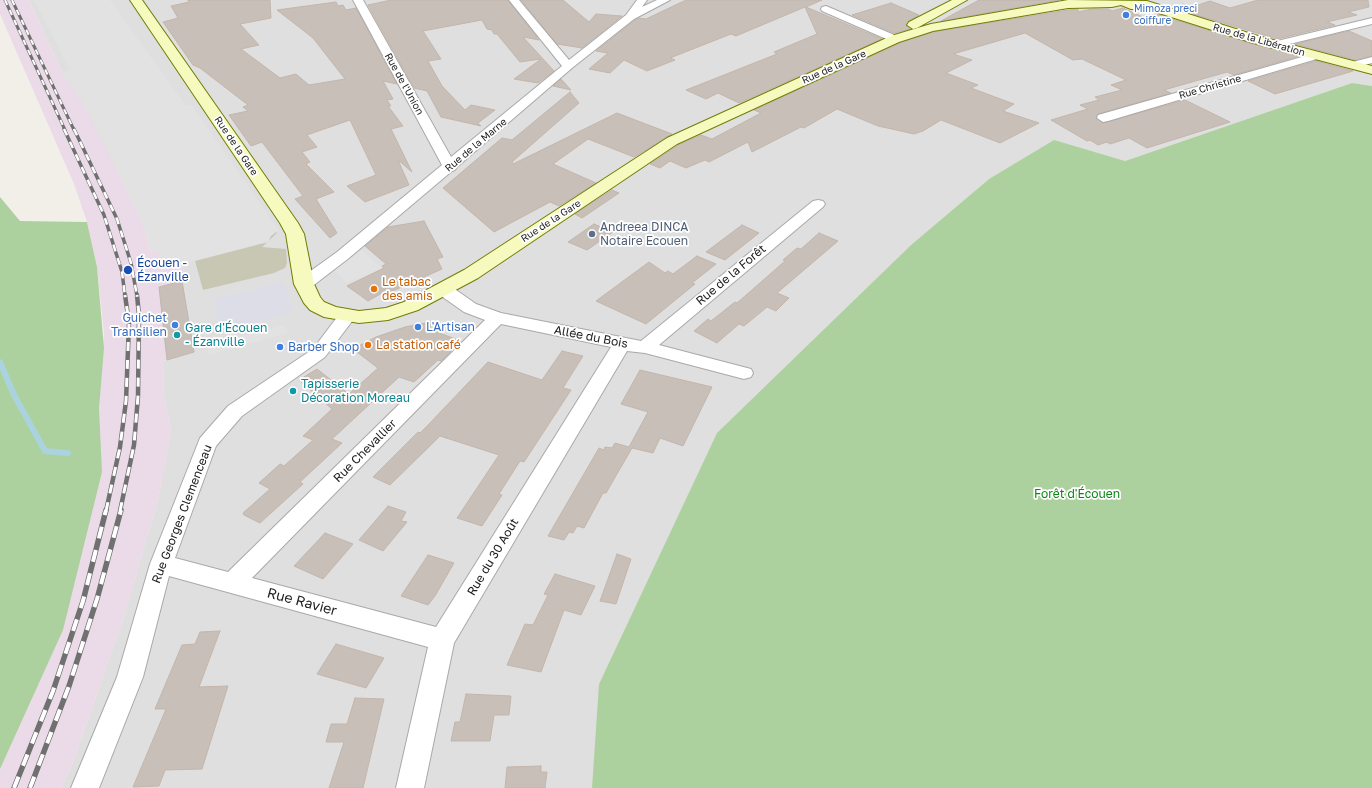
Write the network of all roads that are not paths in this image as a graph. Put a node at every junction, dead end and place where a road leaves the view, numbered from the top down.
1 (136, 0) edge
2 (358, 0) edge
3 (514, 0) edge
4 (642, 0) edge
5 (665, 0) edge
6 (961, 0) edge
7 (1120, 0) edge
8 (1147, 2) edge
9 (826, 9) dead end
10 (630, 17) junction
11 (1372, 21) edge
12 (931, 22) junction
13 (895, 39) junction
14 (1273, 45) junction
15 (1316, 56) junction
16 (1372, 60) edge
17 (1353, 65) junction
18 (568, 66) junction
19 (1372, 70) edge
20 (1103, 118) dead end
21 (450, 167) junction
22 (818, 204) dead end
23 (304, 284) junction
24 (443, 289) junction
25 (347, 316) junction
26 (497, 318) junction
27 (622, 344) junction
28 (645, 347) junction
29 (744, 373) dead end
30 (160, 564) junction
31 (232, 583) junction
32 (442, 640) junction
33 (85, 788) edge
34 (410, 788) edge

1 - 23 street, Rue de la Gare
2 - 21 street, Rue de l'Union
3 - 18 street
4 - 10 street, Rue de la Marne
5 - 10 street
6 - 12 street
7 - 8 street, Rue de la Libération
7 - 12 street, Rue de la Gare
8 - 14 street, Rue de la Libération
9 - 13 street
10 - 18 street, Rue de la Marne
11 - 14 street
12 - 13 street, Rue de la Gare
13 - 24 street, Rue de la Gare
14 - 15 street, Rue de la Libération
15 - 17 street, Rue de la Libération
15 - 20 street, Rue Christine
16 - 17 street
17 - 19 street, Rue de la Libération
18 - 21 street, Rue de la Marne
21 - 23 street, Rue de la Marne
22 - 28 street, Rue de la Forêt
23 - 25 street, Rue de la Gare
24 - 25 street, Rue de la Gare
24 - 26 street, Allée du Bois
25 - 30 street, Rue Georges Clemenceau
26 - 27 street, Allée du Bois
26 - 31 street, Rue Chevallier
27 - 28 street, Allée du Bois
27 - 32 street, Rue du 30 Août
28 - 29 street, Allée du Bois
30 - 31 street, Rue Ravier
30 - 33 street, Rue Georges Clemenceau
31 - 32 street, Rue Ravier
32 - 34 street, Rue du 30 Août

